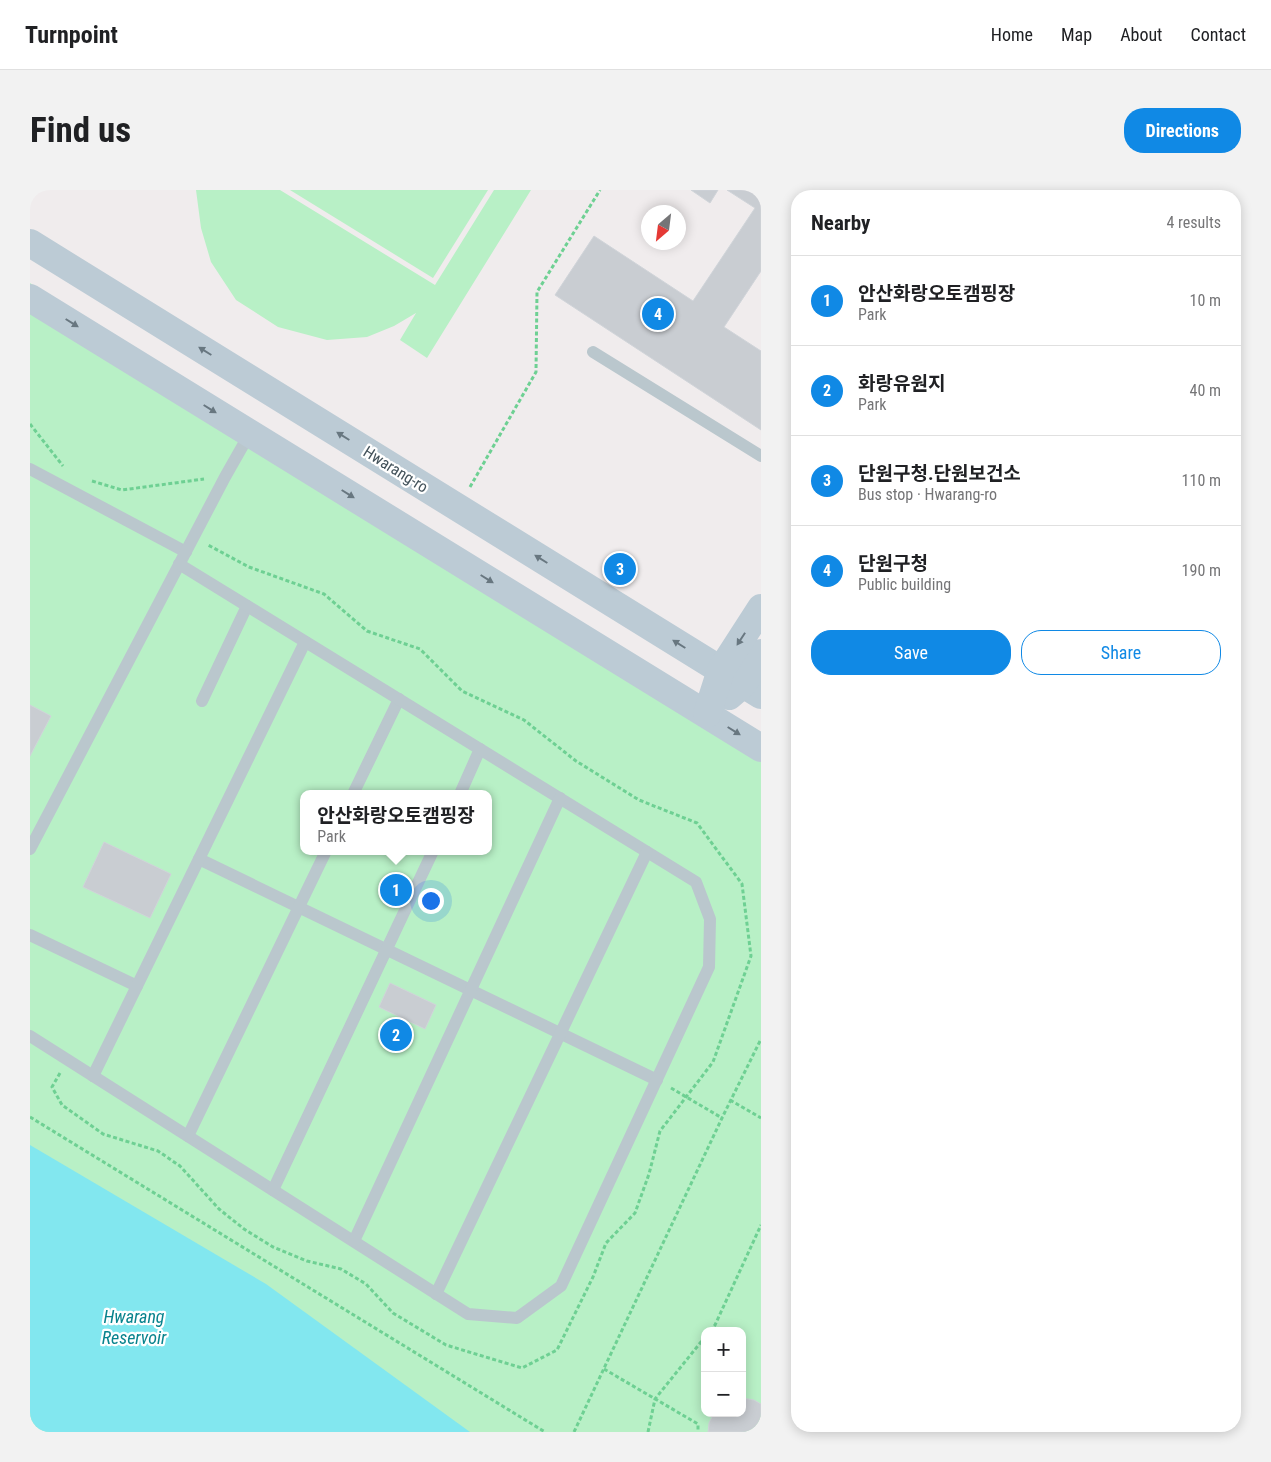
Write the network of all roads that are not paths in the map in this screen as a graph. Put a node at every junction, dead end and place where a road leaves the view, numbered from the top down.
1 (30, 243) edge
2 (30, 298) edge
3 (593, 352) dead end
4 (250, 433) junction
5 (761, 456) edge
6 (30, 469) edge
7 (186, 552) junction
8 (179, 564) junction
9 (247, 606) junction
10 (761, 608) edge
11 (305, 642) junction
12 (761, 653) edge
13 (742, 683) edge
14 (399, 699) junction
15 (202, 701) dead end
16 (707, 714) junction
17 (761, 748) edge
18 (480, 749) junction
19 (355, 790) edge
20 (462, 790) edge
21 (560, 798) junction
22 (30, 849) edge
23 (647, 852) junction
24 (324, 855) edge
25 (431, 855) edge
26 (199, 859) junction
27 (299, 908) junction
28 (30, 934) edge
29 (386, 950) junction
30 (137, 986) junction
31 (471, 990) junction
32 (560, 1033) junction
33 (30, 1036) edge
34 (93, 1076) junction
35 (657, 1080) junction
36 (188, 1136) junction
37 (274, 1190) junction
38 (354, 1242) junction
39 (436, 1294) junction

13 -> 1 street, Hwarang-ro
2 -> 4 street
3 - 5 lane
4 - 7 lane
4 -> 16 street
6 - 7 lane
7 - 8 lane
8 - 9 lane
8 - 22 lane
9 - 11 lane
9 - 15 lane
10 -> 13 street
11 - 14 lane
11 - 26 lane
12 - 13 street
13 - 16 street
14 - 18 lane
14 - 19 lane
16 -> 17 street
18 - 20 lane
18 - 21 lane
21 - 23 lane
21 - 31 lane
23 - 32 lane
23 - 35 lane
24 - 27 lane
25 - 29 lane
26 - 27 lane
26 - 30 lane
27 - 29 lane
27 - 36 lane
28 - 30 lane
29 - 31 lane
29 - 37 lane
30 - 34 lane
31 - 32 lane
31 - 38 lane
32 - 35 lane
32 - 39 lane
33 - 34 lane
34 - 36 lane
35 - 39 lane
36 - 37 lane
37 - 38 lane
38 - 39 lane

